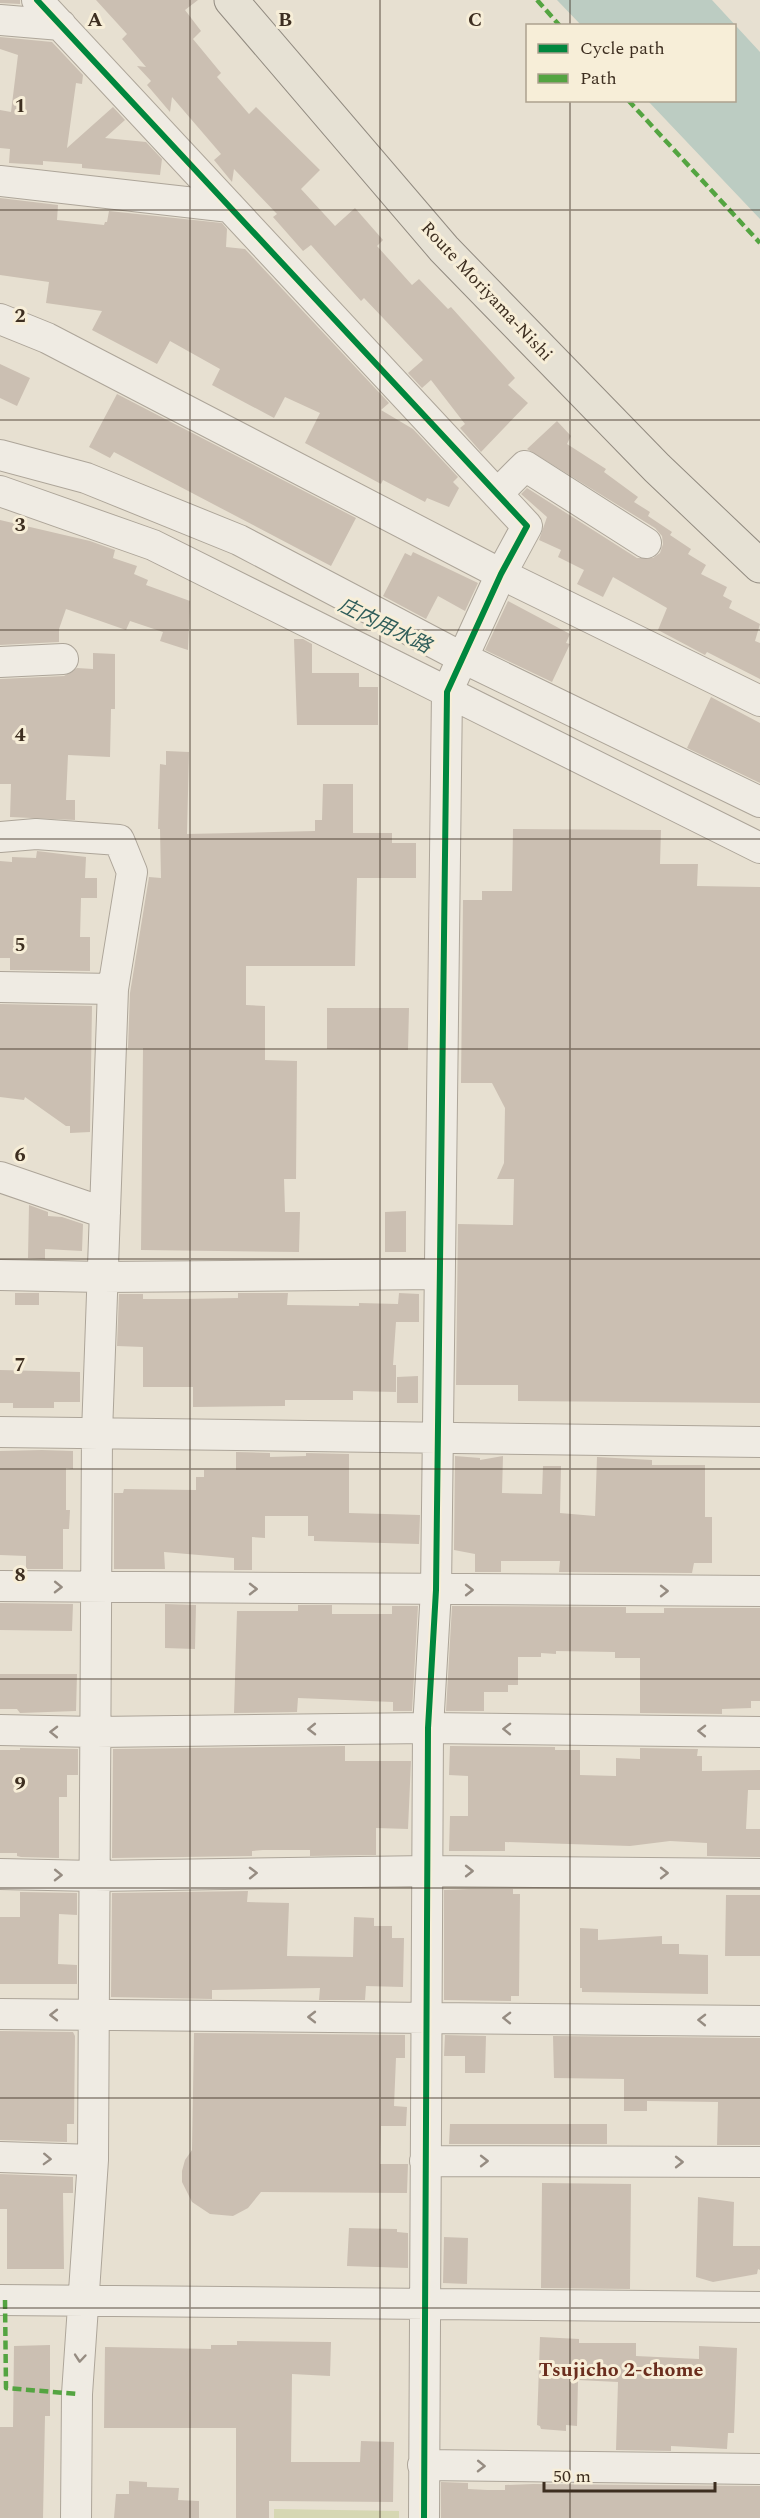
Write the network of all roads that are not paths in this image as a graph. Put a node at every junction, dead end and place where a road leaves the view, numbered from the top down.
1 (37, 0) edge
2 (231, 0) edge
3 (0, 20) edge
4 (61, 25) junction
5 (0, 181) edge
6 (230, 207) junction
7 (0, 319) edge
8 (0, 455) edge
9 (0, 491) edge
10 (497, 494) junction
11 (646, 543) dead end
12 (760, 566) edge
13 (501, 574) junction
14 (463, 658) junction
15 (63, 659) dead end
16 (0, 662) edge
17 (447, 692) junction
18 (760, 701) edge
19 (760, 802) edge
20 (0, 837) edge
21 (760, 848) edge
22 (0, 987) edge
23 (113, 989) junction
24 (0, 1177) edge
25 (105, 1213) junction
26 (439, 1274) junction
27 (0, 1275) edge
28 (103, 1277) junction
29 (0, 1432) edge
30 (97, 1433) junction
31 (436, 1437) junction
32 (760, 1442) edge
33 (0, 1586) edge
34 (97, 1587) junction
35 (436, 1590) junction
36 (760, 1591) edge
37 (428, 1728) junction
38 (0, 1730) edge
39 (96, 1732) junction
40 (760, 1732) edge
41 (429, 1871) junction
42 (0, 1874) edge
43 (760, 1874) edge
44 (95, 1876) junction
45 (0, 2014) edge
46 (94, 2015) junction
47 (427, 2017) junction
48 (760, 2021) edge
49 (0, 2157) edge
50 (93, 2160) junction
51 (425, 2161) junction
52 (760, 2162) edge
53 (0, 2300) edge
54 (85, 2300) junction
55 (424, 2304) junction
56 (760, 2307) edge
57 (423, 2465) junction
58 (760, 2469) edge
59 (76, 2518) edge
60 (424, 2518) edge

1 - 4 street
2 - 12 main road, Route Moriyama-Nishi
3 - 4 street
4 - 6 street
5 - 6 street
6 - 10 street
7 - 13 street
8 - 14 street
9 - 17 street
10 - 11 street
10 - 13 street
13 - 14 street
13 - 18 street
14 - 17 street
14 - 19 street
15 - 16 street
17 - 21 street
17 - 26 street
20 - 23 street
22 - 23 street
23 - 25 street
24 - 25 street
25 - 28 street
26 - 28 street
26 - 31 street
27 - 28 street
28 - 30 street
29 - 30 street
30 - 31 street
30 - 34 street
31 - 32 street
31 - 35 street
33 -> 34 street
34 -> 35 street
34 - 39 street
35 -> 36 street
35 - 37 street
37 -> 39 street
40 -> 37 street
37 - 41 street
39 -> 38 street
39 - 44 street
41 -> 43 street
44 -> 41 street
41 - 47 street
42 -> 44 street
44 - 46 street
46 -> 45 street
47 -> 46 street
46 - 50 street
48 -> 47 street
47 - 51 street
49 -> 50 street
50 - 54 street
51 -> 52 street
51 - 55 street
53 - 54 street
54 - 55 street
54 -> 59 street
55 - 56 street
55 - 57 street
57 -> 58 street
57 - 60 street

